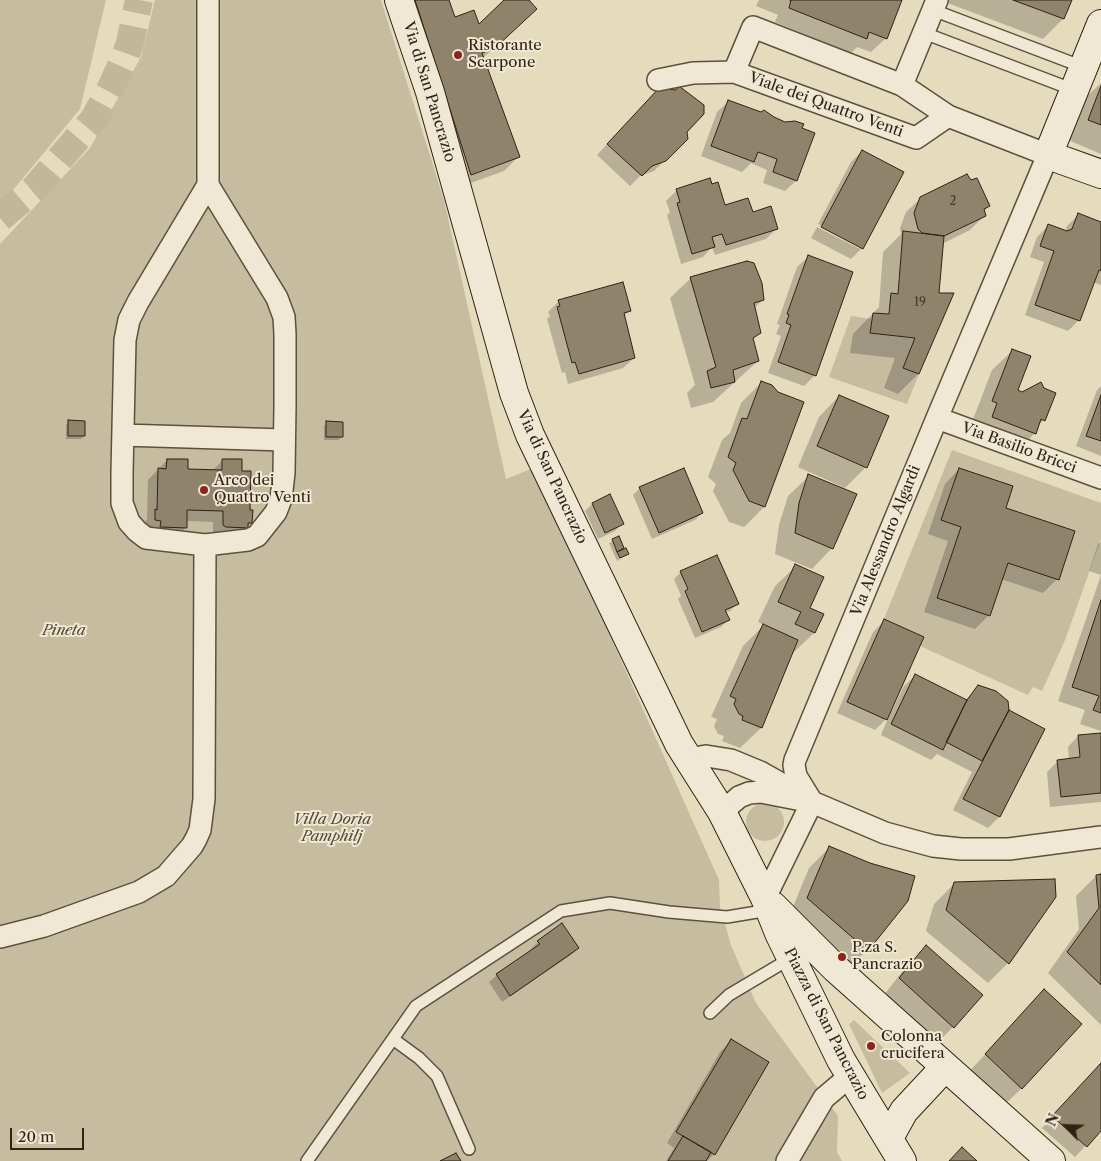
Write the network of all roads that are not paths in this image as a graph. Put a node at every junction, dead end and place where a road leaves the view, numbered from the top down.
1 (208, 0) edge
2 (399, 0) edge
3 (935, 5) edge
4 (1101, 24) edge
5 (924, 33) junction
6 (734, 72) junction
7 (1079, 79) junction
8 (658, 80) dead end
9 (902, 85) junction
10 (948, 116) junction
11 (1048, 155) junction
12 (1101, 174) edge
13 (208, 185) junction
14 (937, 418) junction
15 (123, 435) junction
16 (284, 440) junction
17 (1101, 478) edge
18 (205, 545) junction
19 (688, 759) junction
20 (812, 802) junction
21 (722, 812) junction
22 (1101, 837) edge
23 (767, 904) junction
24 (0, 937) edge
25 (791, 958) junction
26 (710, 1013) dead end
27 (393, 1039) junction
28 (945, 1067) junction
29 (850, 1076) junction
30 (469, 1149) dead end
31 (893, 1154) edge
32 (313, 1158) edge
33 (787, 1161) edge
34 (1051, 1161) edge

1 - 13 street
2 - 19 street, Via di San Pancrazio
3 - 5 street
3 - 7 lane
4 - 7 street
5 - 7 lane
5 - 9 street
6 - 8 street, Viale dei Quattro Venti
6 - 9 street, Viale dei Quattro Venti
6 - 10 street, Viale dei Quattro Venti
7 - 11 street
9 - 10 street, Viale dei Quattro Venti
10 - 11 street
11 - 12 street
11 - 14 street, Via Alessandro Algardi
13 - 15 street
13 - 16 street
14 - 17 street, Via Basilio Bricci
14 - 20 street, Via Alessandro Algardi
15 - 16 street
15 - 18 street
16 - 18 street
18 - 24 street
19 - 20 street
19 - 21 street, Via di San Pancrazio
20 - 21 street
20 - 22 street
20 - 23 street
21 - 23 street, Via di San Pancrazio
23 - 25 street, Piazza di San Pancrazio
23 - 27 lane
23 - 28 street, Piazza di San Pancrazio
25 - 26 lane
25 - 29 street, Piazza di San Pancrazio
27 - 30 lane
27 - 32 lane
28 - 31 street, Piazza di San Pancrazio
28 - 34 street
29 - 31 street, Piazza di San Pancrazio
29 - 33 street

